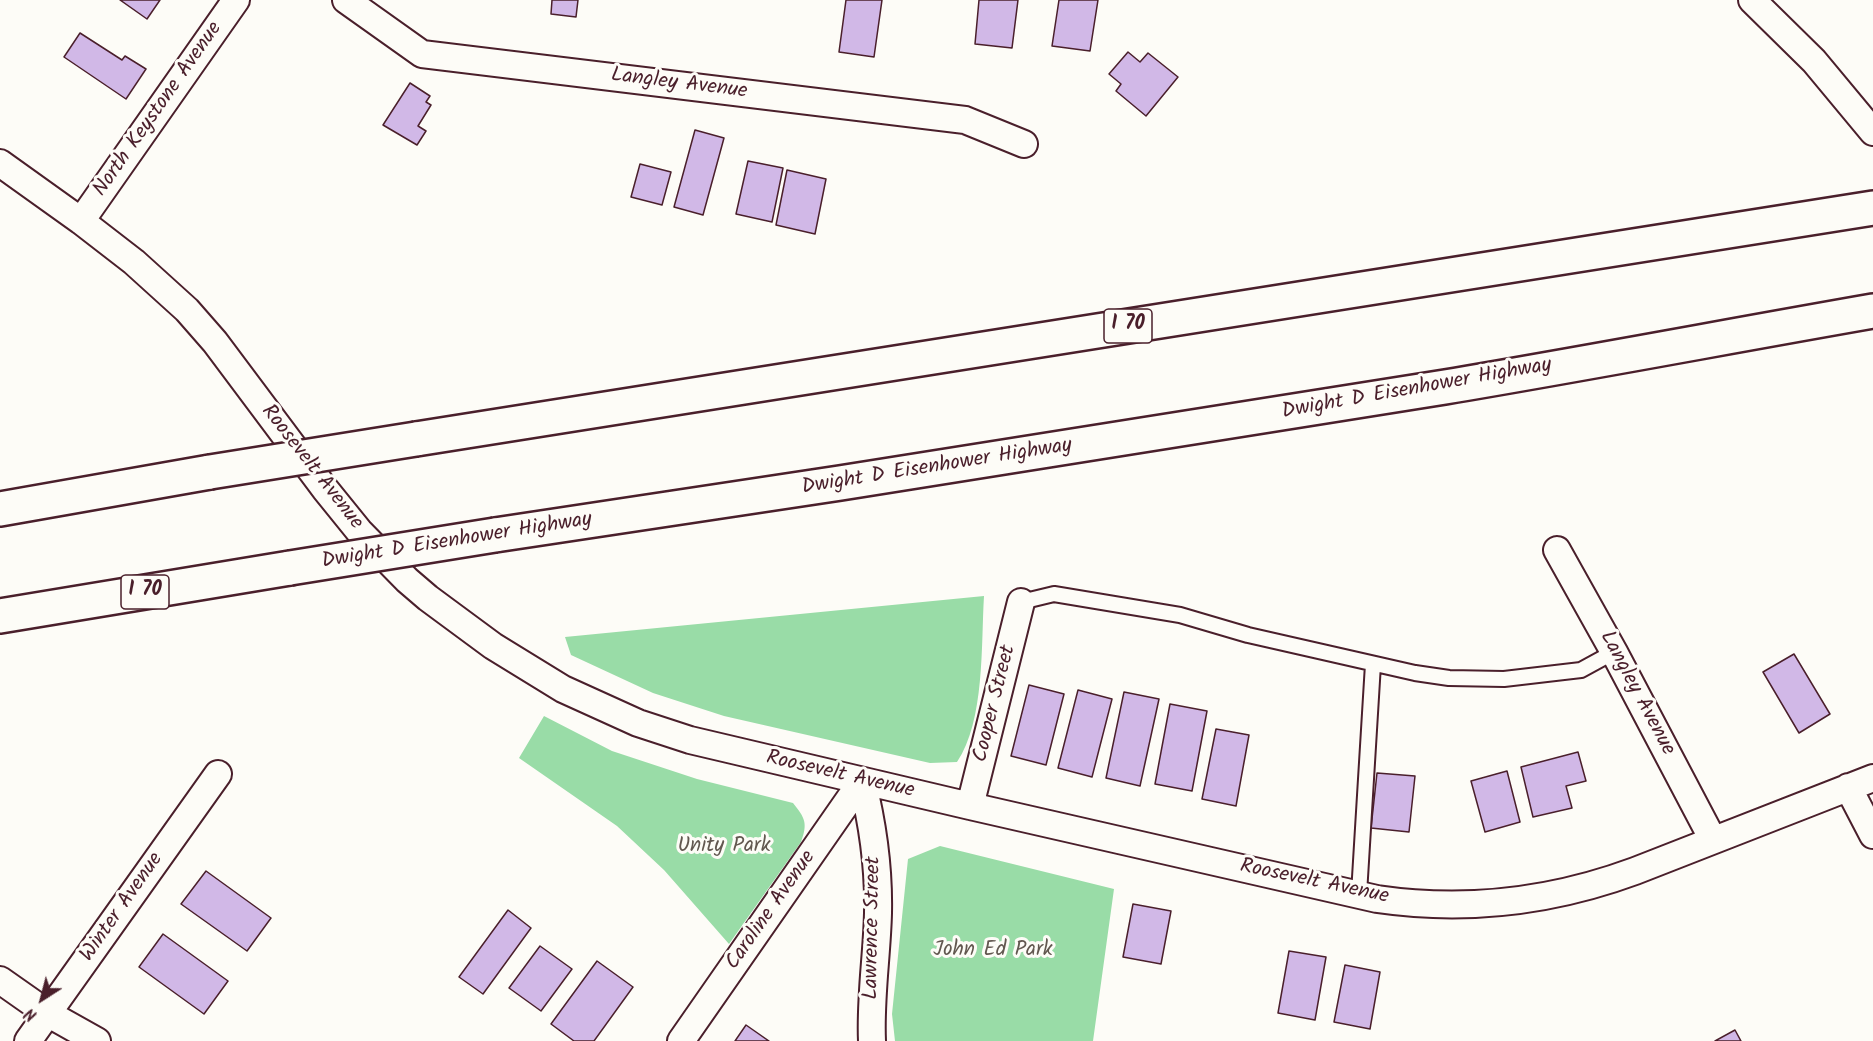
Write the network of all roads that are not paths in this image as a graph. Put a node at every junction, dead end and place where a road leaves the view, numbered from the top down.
1 (236, 0) edge
2 (346, 0) edge
3 (1752, 0) edge
4 (1873, 132) edge
5 (1024, 144) dead end
6 (0, 163) edge
7 (1873, 208) edge
8 (81, 221) junction
9 (1873, 311) edge
10 (0, 509) edge
11 (1557, 550) dead end
12 (1021, 602) joint
13 (0, 616) edge
14 (1614, 652) junction
15 (1373, 663) junction
16 (218, 774) dead end
17 (1873, 778) edge
18 (862, 781) junction
19 (1848, 787) junction
20 (970, 806) junction
21 (1873, 835) edge
22 (1713, 840) junction
23 (1359, 894) junction
24 (0, 980) edge
25 (47, 1013) junction
26 (28, 1041) edge
27 (98, 1041) edge
28 (681, 1041) edge
29 (872, 1041) edge

1 - 8 street, North Keystone Avenue
2 - 5 street, Langley Avenue
3 - 4 street
6 - 8 street, Roosevelt Avenue
7 - 10 highway, I 70, bridge
8 - 18 street, Roosevelt Avenue
9 - 13 highway, Dwight D Eisenhower Highway / I 70, bridge
11 - 14 street, Langley Avenue
12 - 15 lane
12 - 20 street, Cooper Street
14 - 15 lane
14 - 22 street, Langley Avenue
15 - 23 lane
16 - 25 street, Winter Avenue
17 - 19 street, Roosevelt Avenue
18 - 20 street, Roosevelt Avenue
18 - 28 street, Caroline Avenue
18 - 29 street, Lawrence Street
19 - 21 street
19 - 22 street, Roosevelt Avenue
20 - 23 street, Roosevelt Avenue
22 - 23 street, Roosevelt Avenue
24 - 25 street
25 - 26 street, Winter Avenue
25 - 27 street

